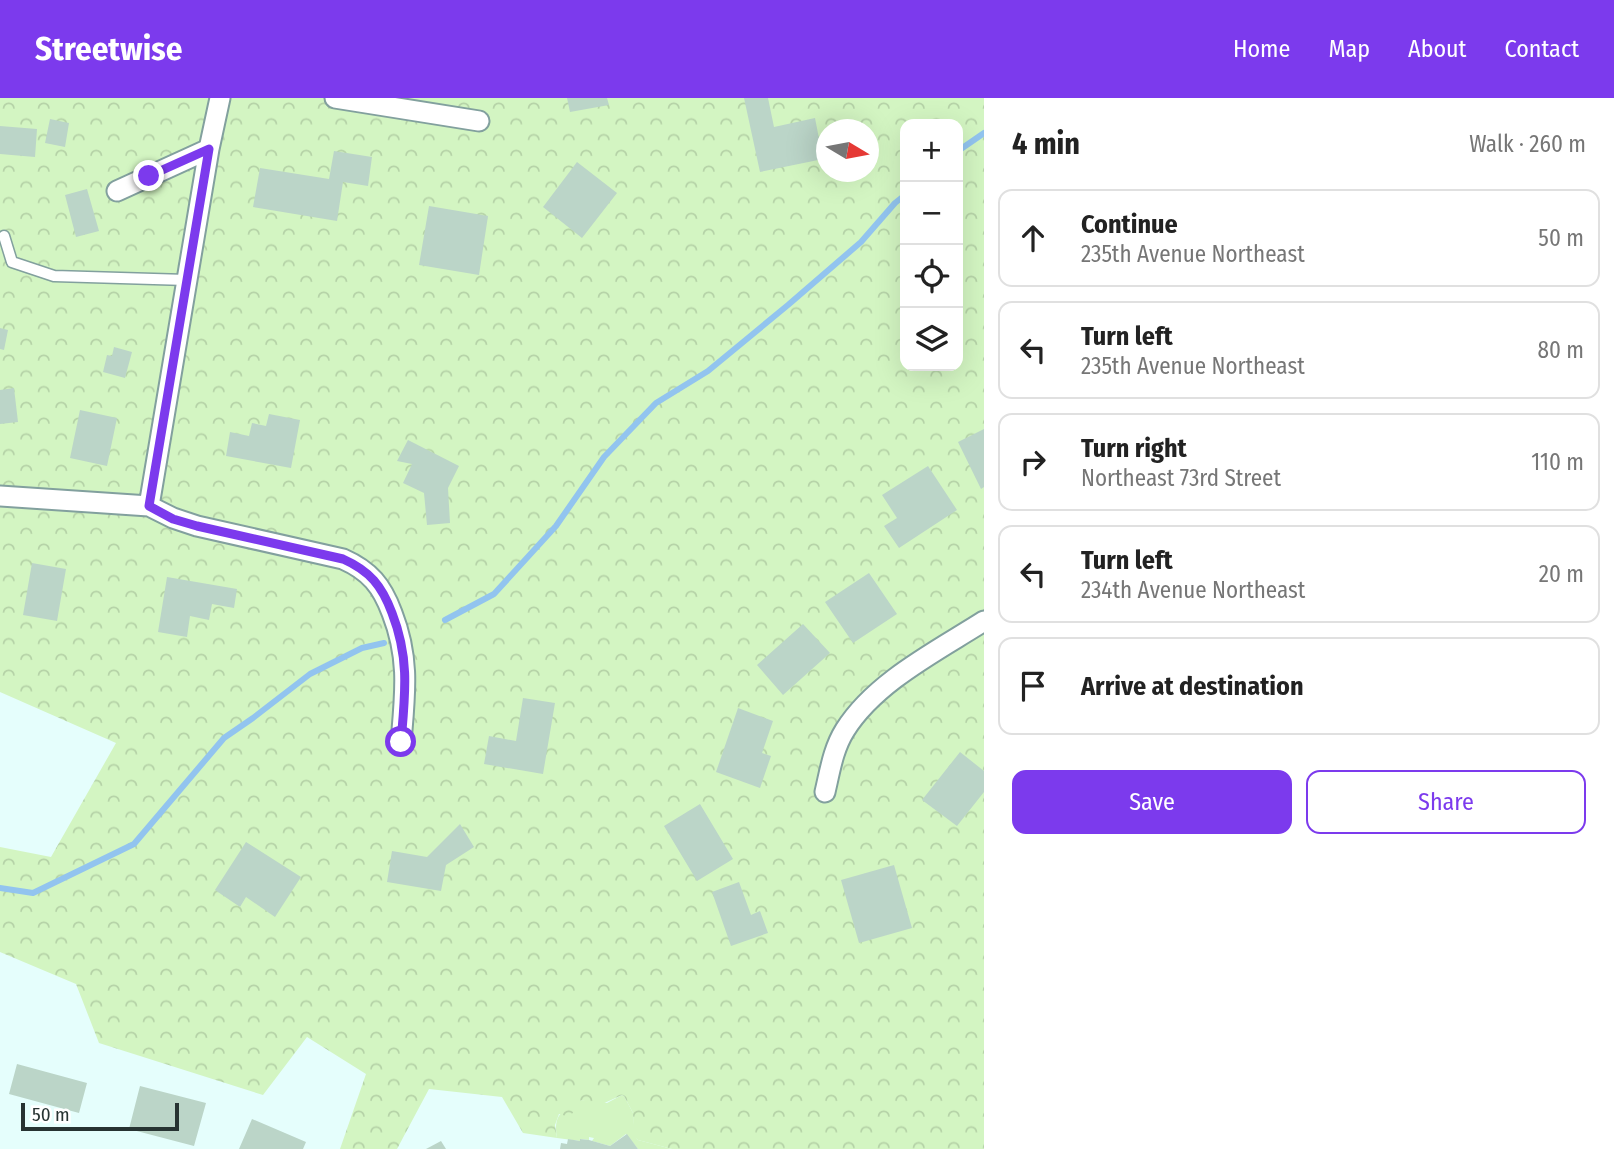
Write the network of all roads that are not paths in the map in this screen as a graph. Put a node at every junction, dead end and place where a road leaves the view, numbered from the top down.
1 (220, 98) edge
2 (335, 98) edge
3 (478, 121) dead end
4 (209, 149) junction
5 (117, 191) dead end
6 (4, 236) dead end
7 (187, 280) junction
8 (0, 496) edge
9 (149, 506) junction
10 (984, 621) edge
11 (401, 742) dead end
12 (825, 792) dead end

1 - 4 street
2 - 3 street
4 - 5 street
4 - 7 street
6 - 7 lane
7 - 9 street
8 - 9 street
9 - 11 street
10 - 12 street

